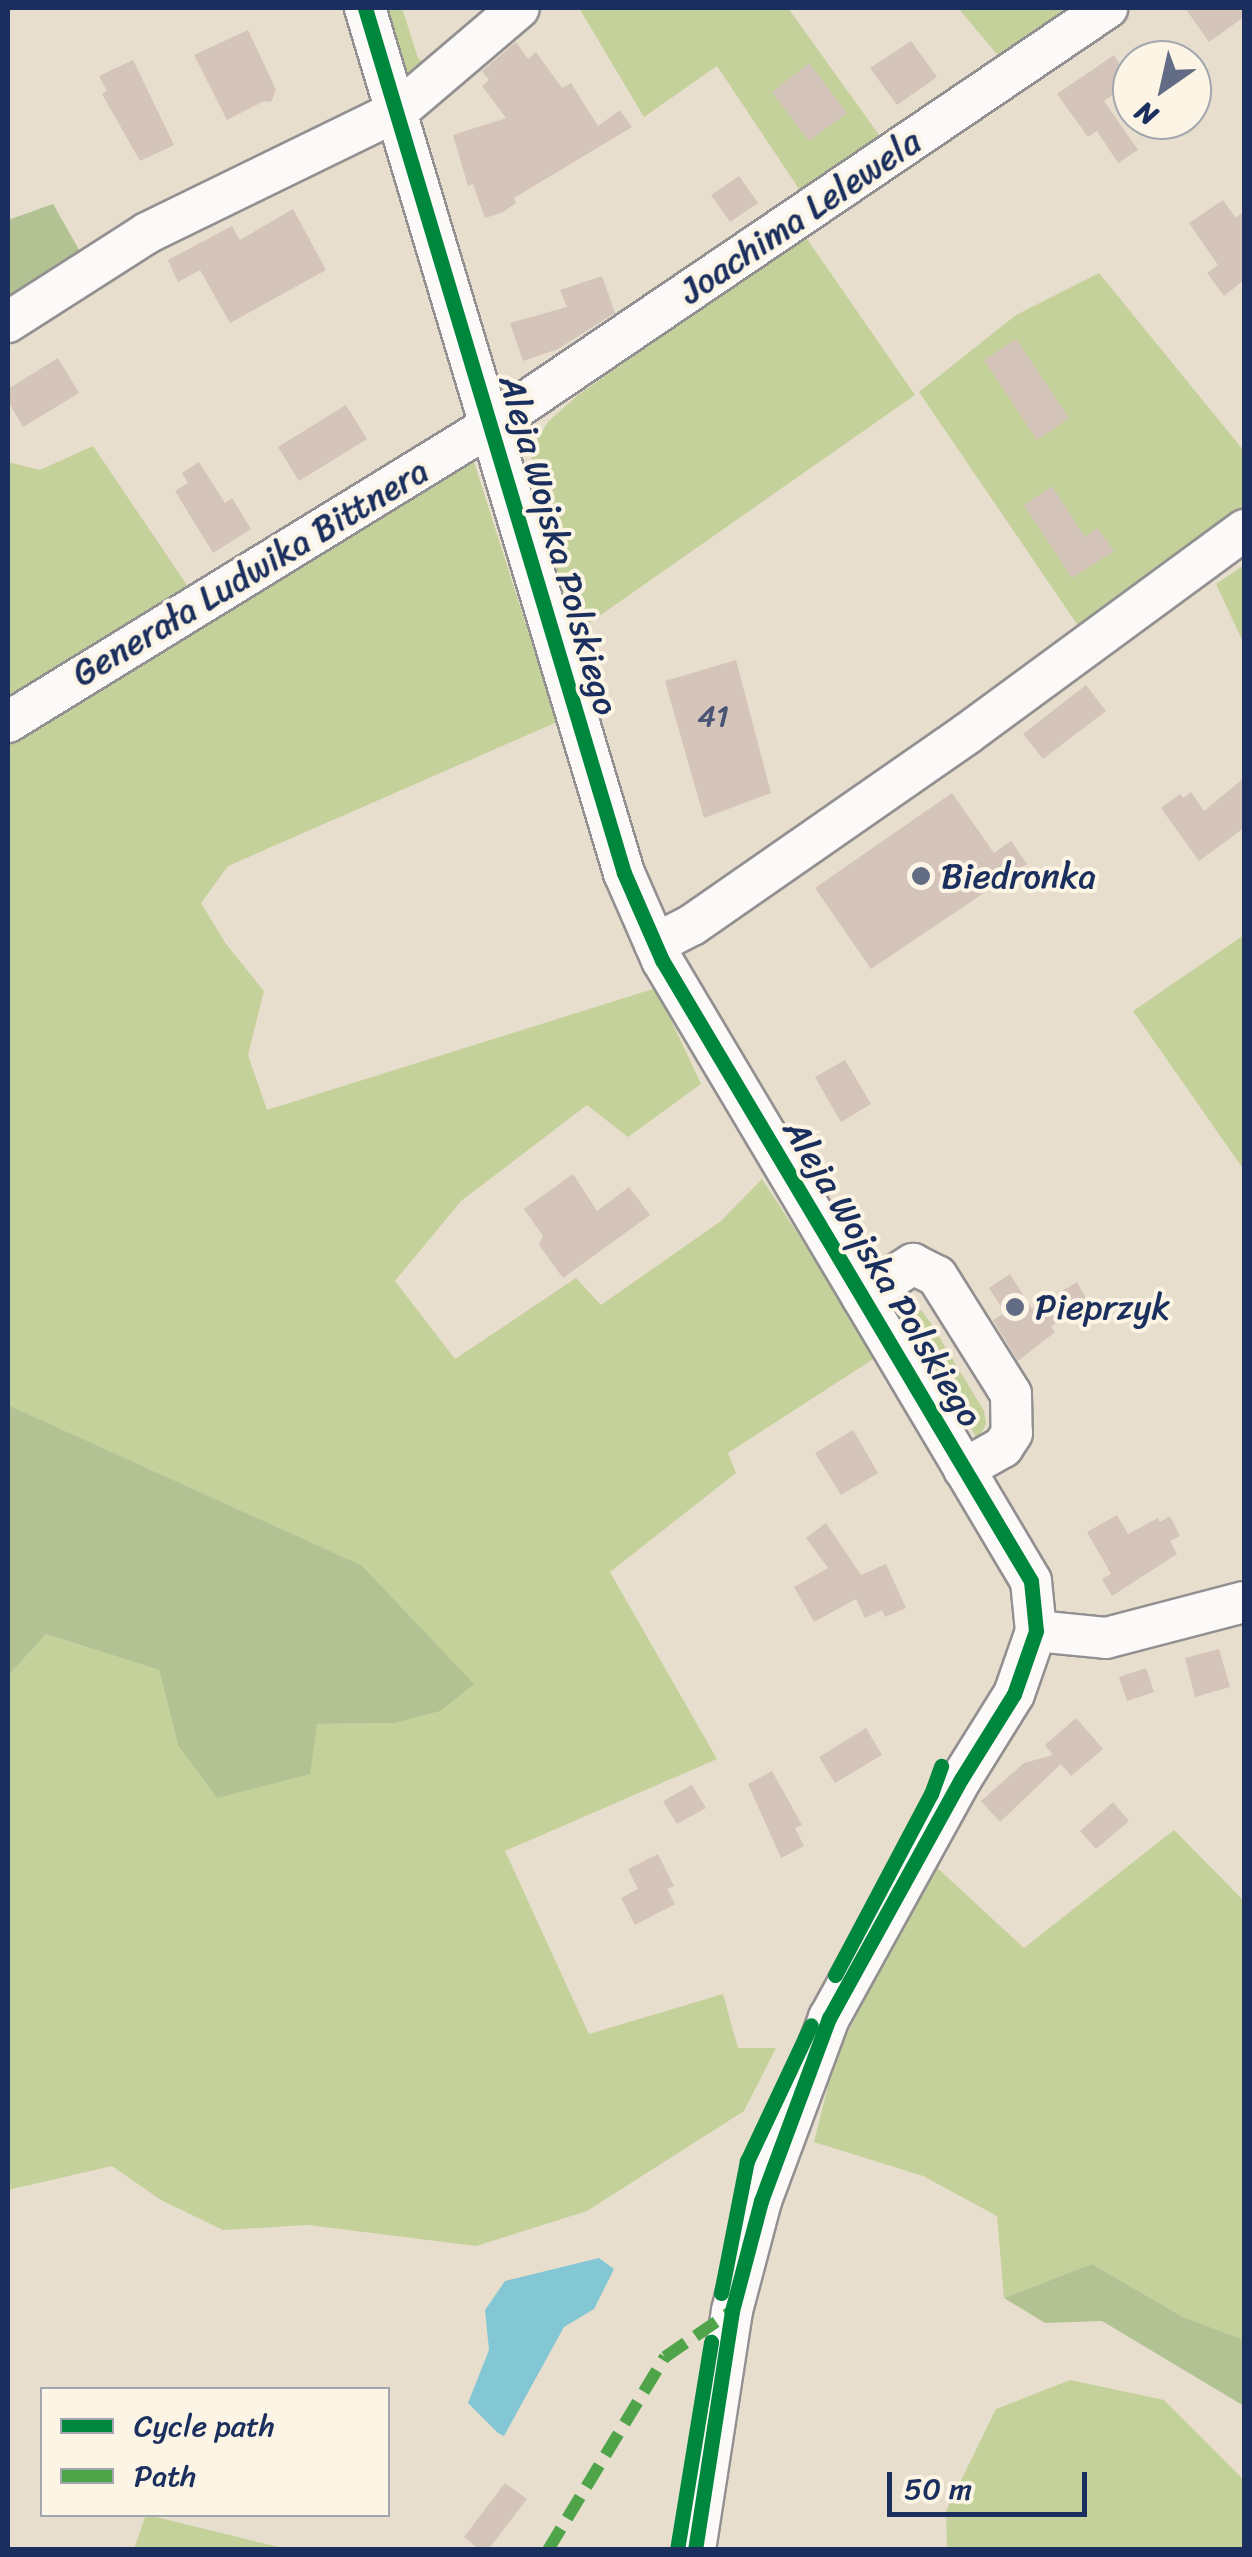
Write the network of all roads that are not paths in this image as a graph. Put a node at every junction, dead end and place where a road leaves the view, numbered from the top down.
1 (366, 8) edge
2 (519, 8) edge
3 (1107, 8) edge
4 (399, 110) junction
5 (8, 322) edge
6 (493, 424) junction
7 (1244, 530) edge
8 (8, 722) edge
9 (655, 944) junction
10 (862, 1297) junction
11 (964, 1469) junction
12 (1244, 1602) edge
13 (1036, 1631) junction
14 (695, 2550) edge

1 - 4 street, Aleja Wojska Polskiego
2 - 4 street
3 - 6 street, Joachima Lelewela
4 - 5 street
4 - 6 street, Aleja Wojska Polskiego
6 - 8 street, Generała Ludwika Bittnera
6 - 9 street, Aleja Wojska Polskiego
7 - 9 street
9 - 10 street, Aleja Wojska Polskiego
10 - 11 street, Aleja Wojska Polskiego
10 - 11 street
11 - 13 street, Aleja Wojska Polskiego
12 - 13 street
13 - 14 street, Aleja Wojska Polskiego

